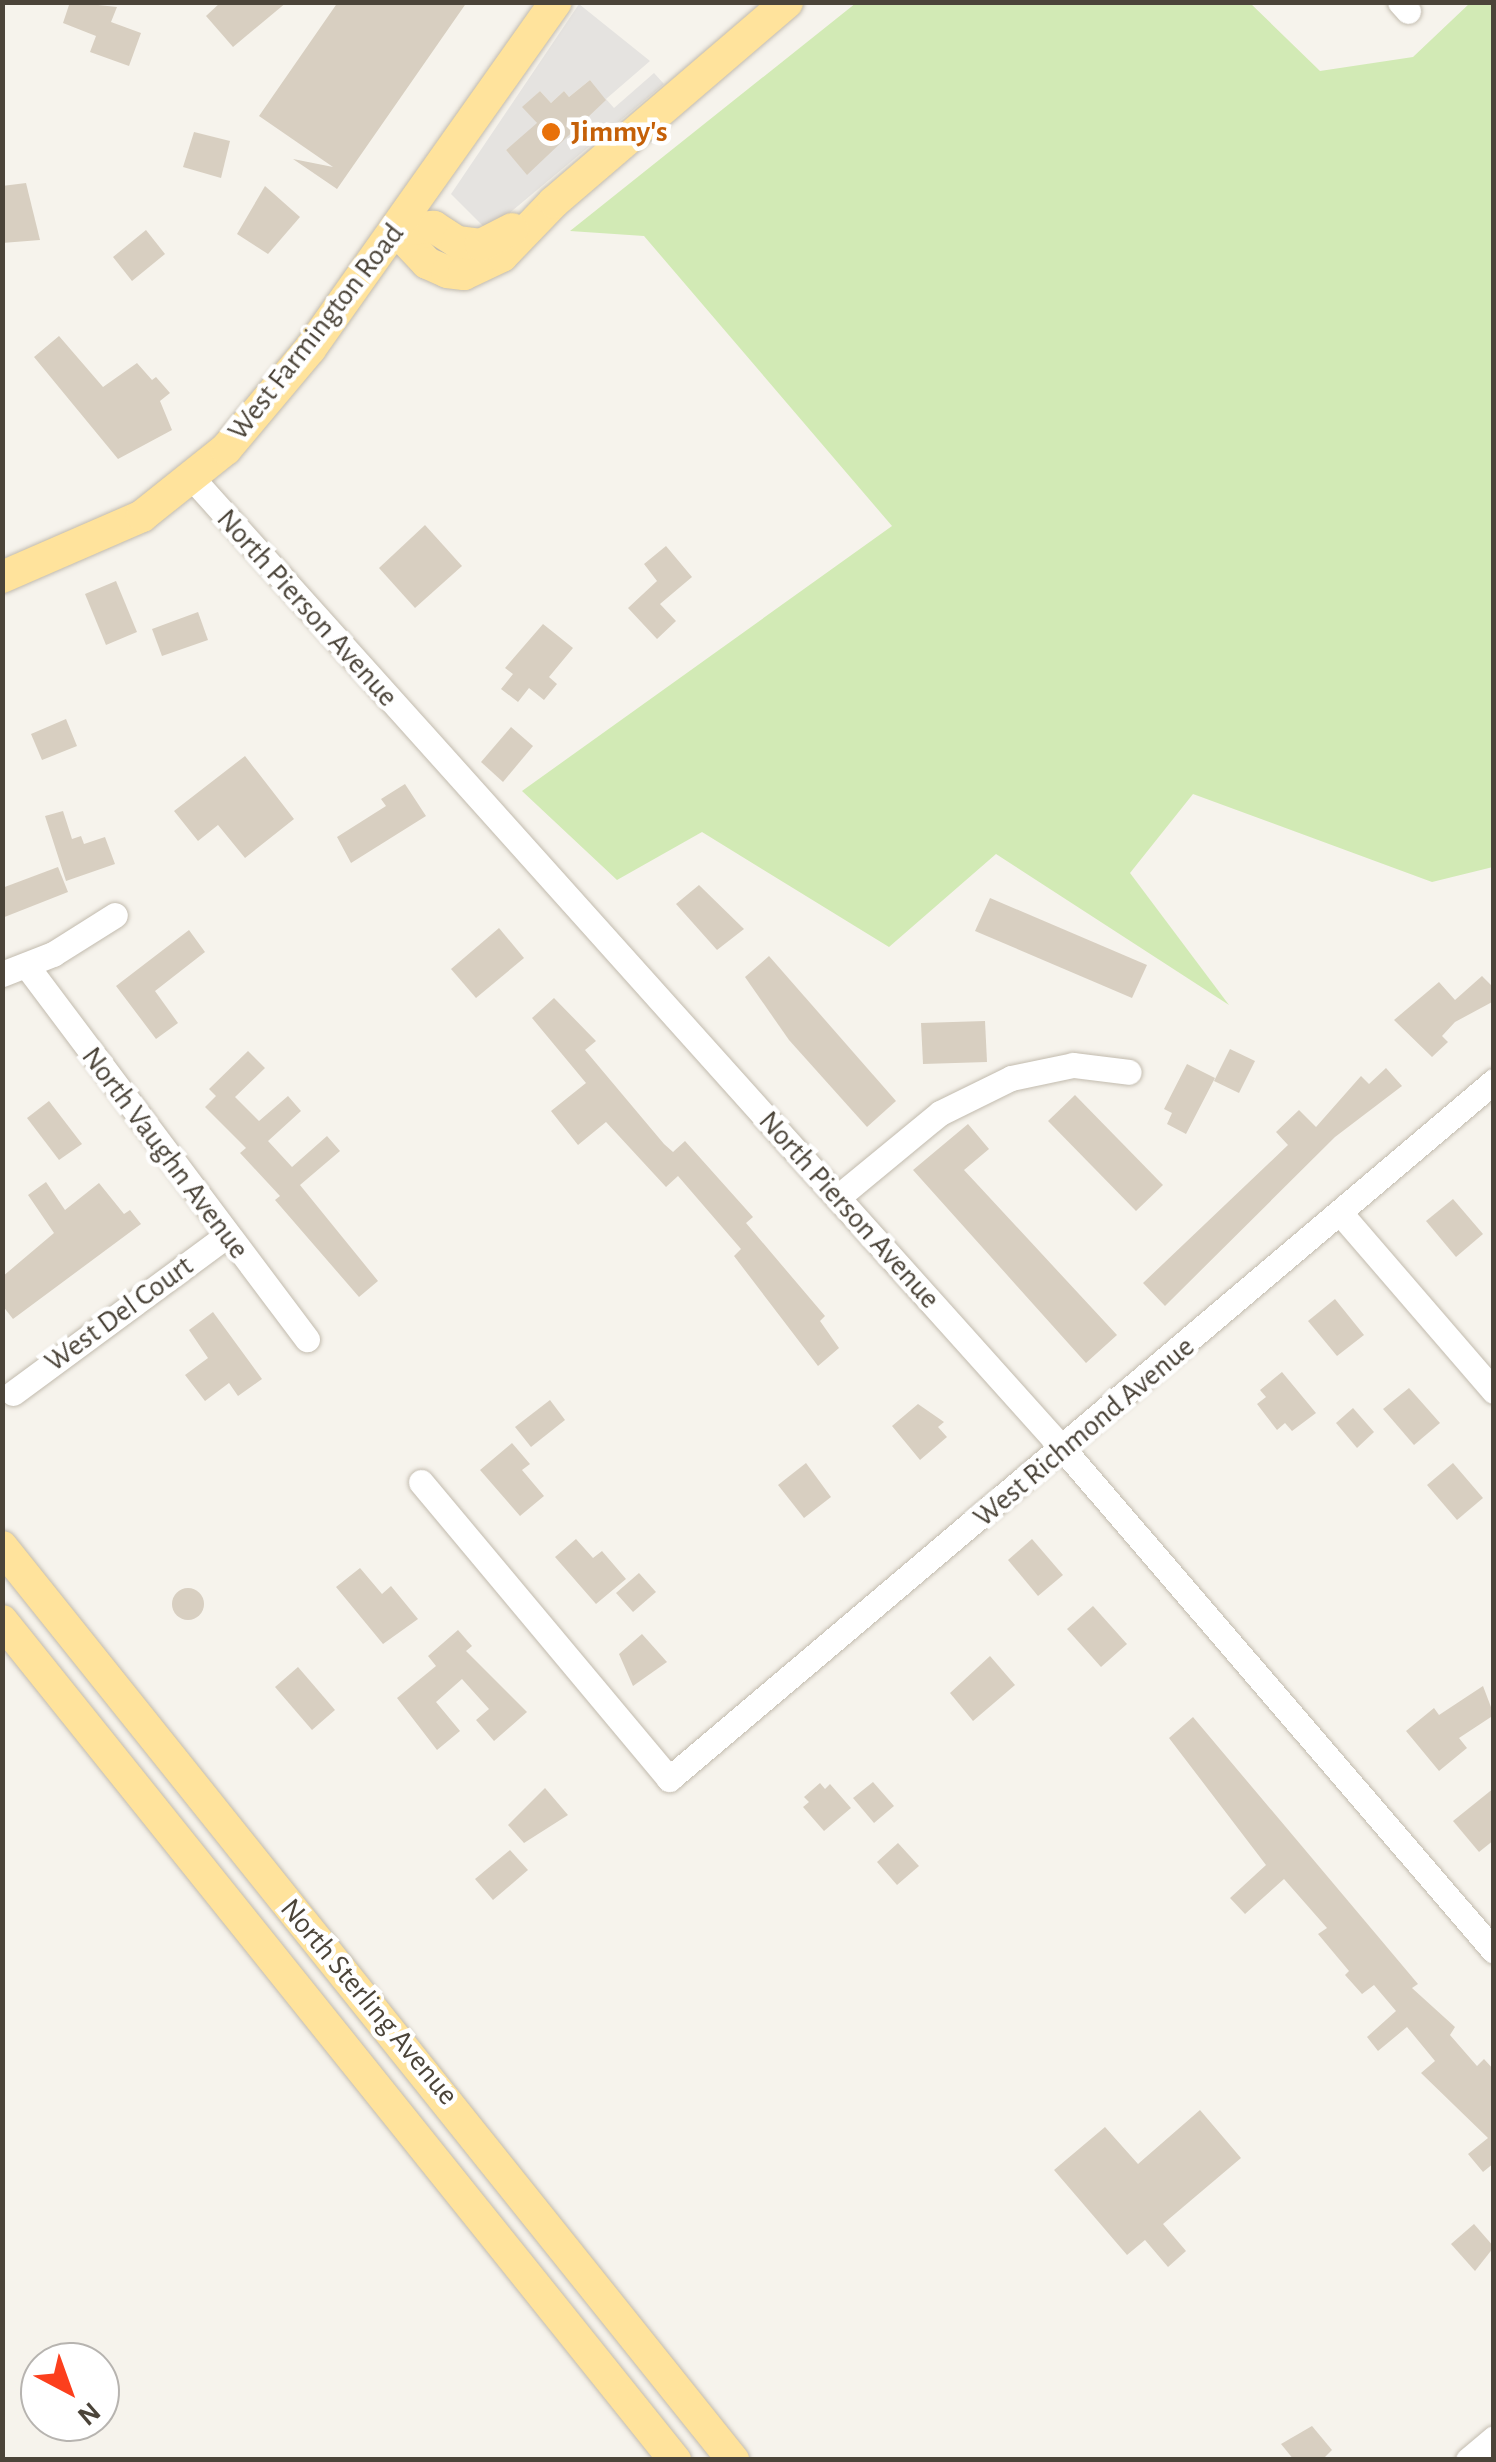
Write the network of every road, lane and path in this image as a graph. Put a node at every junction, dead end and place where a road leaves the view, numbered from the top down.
1 (556, 2) edge
2 (787, 2) edge
3 (396, 230) junction
4 (193, 479) junction
5 (2, 577) edge
6 (115, 915) dead end
7 (14, 970) edge
8 (1129, 1072) dead end
9 (1494, 1081) edge
10 (838, 1197) junction
11 (1341, 1214) junction
12 (226, 1236) junction
13 (308, 1338) dead end
14 (1494, 1392) edge
15 (13, 1393) dead end
16 (1064, 1450) junction
17 (421, 1482) dead end
18 (2, 1547) edge
19 (2, 1621) edge
20 (1494, 1951) edge
21 (1494, 2438) edge
22 (675, 2460) edge
23 (733, 2460) edge
24 (1468, 2460) edge

1 - 3 main road, West Farmington Road
2 - 3 main road
3 - 4 main road, West Farmington Road
4 - 5 main road, West Farmington Road
4 - 10 street, North Pierson Avenue
6 - 7 street
7 - 12 street, North Vaughn Avenue
8 - 10 street
9 - 11 street, West Richmond Avenue
10 - 16 street, North Pierson Avenue
11 - 14 street
11 - 16 street, West Richmond Avenue
12 - 13 street, North Vaughn Avenue
12 - 15 street, West Del Court
16 - 17 street, West Richmond Avenue
16 - 20 street, North Pierson Avenue
18 - 23 main road, North Sterling Avenue
19 - 22 main road, North Sterling Avenue
21 - 24 street

